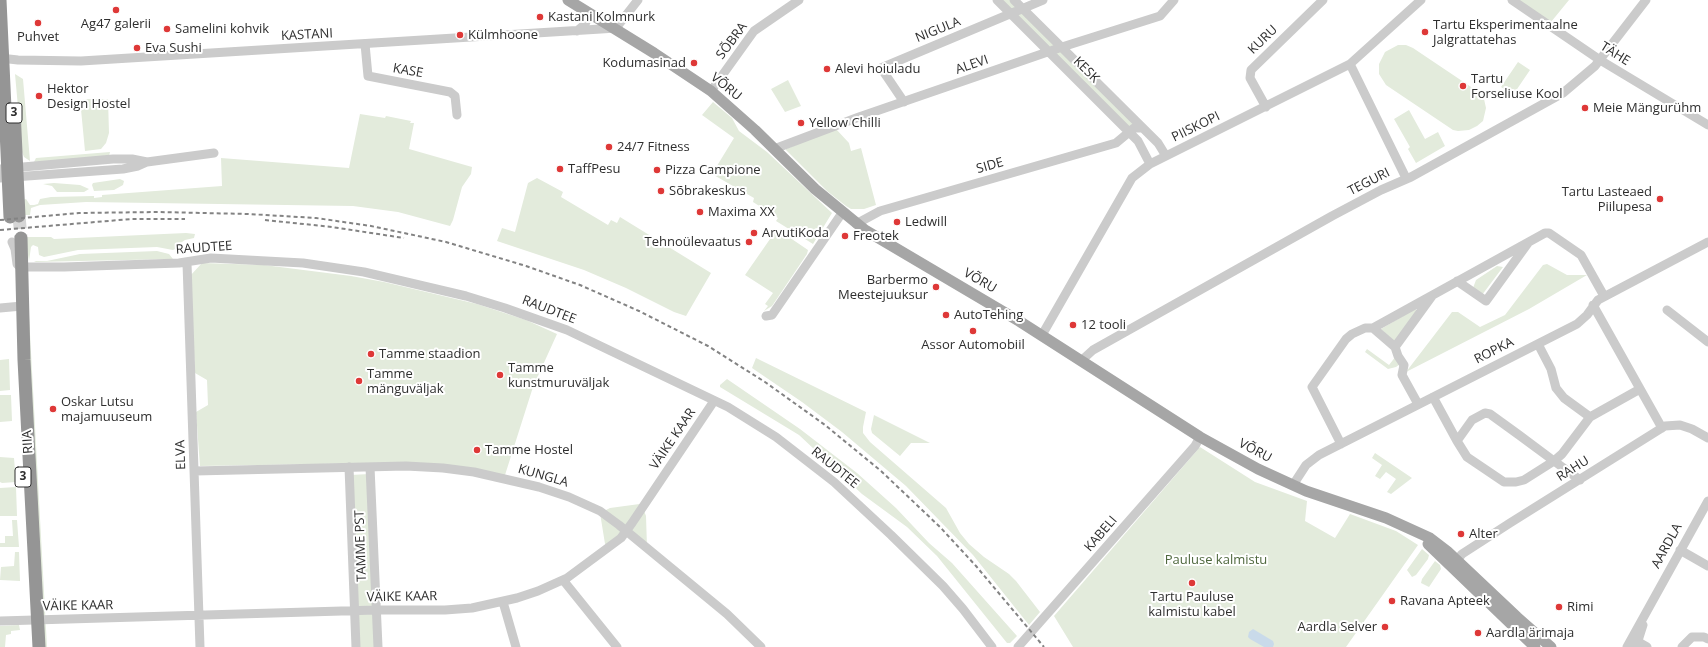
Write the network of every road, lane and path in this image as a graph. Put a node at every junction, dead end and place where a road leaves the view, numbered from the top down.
1 (0, 0) edge
2 (7, 0) edge
3 (568, 0) edge
4 (638, 0) edge
5 (799, 0) edge
6 (997, 0) edge
7 (1014, 0) edge
8 (1043, 0) edge
9 (1174, 0) edge
10 (1323, 0) edge
11 (1421, 0) edge
12 (1512, 0) edge
13 (1646, 0) edge
14 (580, 7) junction
15 (1023, 8) junction
16 (1011, 14) junction
17 (616, 28) junction
18 (577, 31) junction
19 (365, 44) junction
20 (1062, 47) junction
21 (1049, 52) junction
22 (4, 58) edge
23 (1600, 60) junction
24 (1350, 64) junction
25 (711, 91) junction
26 (904, 102) junction
27 (1266, 107) junction
28 (457, 115) dead end
29 (1708, 125) edge
30 (1142, 128) junction
31 (1129, 131) junction
32 (12, 149) junction
33 (774, 149) junction
34 (214, 153) dead end
35 (1166, 156) junction
36 (147, 162) junction
37 (1150, 164) junction
38 (32, 166) junction
39 (10, 173) edge
40 (1406, 178) junction
41 (14, 194) junction
42 (842, 213) junction
43 (16, 214) joint
44 (856, 224) junction
45 (1529, 241) junction
46 (1708, 242) edge
47 (187, 263) junction
48 (22, 267) junction
49 (1457, 280) junction
50 (1434, 294) junction
51 (1604, 296) junction
52 (1594, 305) junction
53 (18, 306) junction
54 (0, 308) edge
55 (1667, 310) dead end
56 (766, 316) dead end
57 (1373, 328) junction
58 (1042, 334) junction
59 (1708, 342) edge
60 (1538, 344) junction
61 (1396, 347) junction
62 (1082, 360) junction
63 (1640, 388) junction
64 (1433, 397) junction
65 (714, 401) junction
66 (1418, 404) junction
67 (1590, 417) junction
68 (1662, 428) junction
69 (1200, 437) junction
70 (1708, 438) edge
71 (1457, 441) junction
72 (1341, 444) junction
73 (1554, 461) junction
74 (370, 467) junction
75 (349, 468) junction
76 (194, 472) junction
77 (1580, 480) junction
78 (1293, 485) junction
79 (1708, 501) edge
80 (626, 530) junction
81 (1413, 530) junction
82 (1680, 550) junction
83 (1457, 560) junction
84 (1708, 566) edge
85 (563, 580) junction
86 (503, 602) junction
87 (376, 610) junction
88 (355, 611) junction
89 (200, 615) junction
90 (34, 619) junction
91 (0, 621) edge
92 (1708, 638) edge
93 (1636, 642) edge
94 (32, 647) edge
95 (39, 647) edge
96 (200, 647) edge
97 (356, 647) edge
98 (378, 647) edge
99 (516, 647) edge
100 (617, 647) edge
101 (761, 647) edge
102 (992, 647) edge
103 (1018, 647) edge
104 (1534, 647) edge
105 (1551, 647) edge
106 (1624, 647) edge
107 (1627, 647) edge
108 (1647, 647) edge
109 (1682, 647) edge

1 - 22 highway, 3
2 - 22 highway, 3
3 - 14 main road, VÕRU
4 - 17 street
5 - 25 street, SÕBRA
6 - 16 street, KESK
7 - 15 street, KESK
8 - 15 street, NIGULA
9 - 20 street, ALEVI
10 - 27 street, KURU
11 - 24 street, PIISKOPI
12 - 23 street, TÄHE
13 - 23 street, TEGURI
14 - 17 main road, VÕRU
14 - 18 street
15 - 16 street, NIGULA
15 - 20 street, KESK
16 - 21 street, KESK
16 - 26 street, NIGULA
17 - 18 street, KASTANI
17 - 25 main road, VÕRU
18 - 19 street, KASTANI
19 - 22 street, KASTANI
19 - 28 street, KASE
20 - 21 street, ALEVI
20 - 30 street, KESK
21 - 26 street, ALEVI
21 - 31 street, KESK
22 - 32 highway, 3
23 - 29 street, TÄHE
23 - 40 street, TEGURI
24 - 27 street, PIISKOPI
24 - 40 street
25 - 33 main road, VÕRU
26 - 33 street, ALEVI
27 - 35 street, PIISKOPI
30 - 31 street
30 - 35 street, KESK
31 - 37 street, KESK
31 - 44 street, SIDE
32 - 38 street
32 - 39 highway, 3
33 - 42 main road, VÕRU
34 - 36 street
35 - 37 street, PIISKOPI
36 - 38 street
36 - 39 street
37 - 58 street, PIISKOPI
38 - 39 street
39 - 41 highway, 3
39 - 41 street
39 - 43 street
40 - 62 street, TEGURI
41 - 43 highway, 3
42 - 44 main road, VÕRU
42 - 56 street
44 - 58 main road, VÕRU
45 - 49 street
45 - 49 street
45 - 51 street
46 - 51 street, ROPKA
47 - 48 street, RAUDTEE
47 - 65 street, RAUDTEE
47 - 76 street, ELVA
48 - 53 highway, RIIA / 3
48 - 53 highway, RIIA / 3
49 - 50 street
50 - 57 street
50 - 61 street
51 - 52 street, ROPKA
52 - 60 street, ROPKA
52 - 63 street
53 - 54 street
53 - 90 highway, RIIA / 3
55 - 59 street
57 - 61 street
57 - 72 street
58 - 62 main road, VÕRU
60 - 64 street, ROPKA
60 - 67 street
61 - 66 street
62 - 69 main road, VÕRU
63 - 67 street
63 - 68 street
64 - 66 street, ROPKA
64 - 71 street
65 - 80 street, VÄIKE KAAR
65 - 102 street, RAUDTEE
66 - 72 street, ROPKA
67 - 73 street
68 - 70 street, RAHU
68 - 77 street, RAHU
69 - 78 main road, VÕRU
69 - 103 street, KABELI
71 - 73 street
71 - 73 street
72 - 78 street, ROPKA
73 - 77 street
74 - 75 street, KUNGLA
74 - 80 street, KUNGLA
74 - 87 street, TAMME PST
75 - 76 street, KUNGLA
75 - 88 street, TAMME PST
76 - 89 street, ELVA
77 - 83 street, RAHU
78 - 81 main road, VÕRU
79 - 82 street, AARDLA
80 - 85 street, VÄIKE KAAR
80 - 101 street, KUNGLA
81 - 83 main road, VÕRU
81 - 104 main road, VÕRU
82 - 84 street
82 - 93 street, AARDLA
83 - 105 main road, VÕRU
85 - 86 street, VÄIKE KAAR
85 - 100 street
86 - 87 street, VÄIKE KAAR
86 - 99 street
87 - 88 street, VÄIKE KAAR
87 - 98 street, TAMME PST
88 - 89 street, VÄIKE KAAR
88 - 97 street, TAMME PST
89 - 90 street, VÄIKE KAAR
89 - 96 street, ELVA
90 - 91 street, VÄIKE KAAR
90 - 94 highway, RIIA / 3
90 - 95 highway, RIIA / 3
92 - 109 street
93 - 106 street
93 - 107 street, AARDLA
93 - 108 street

